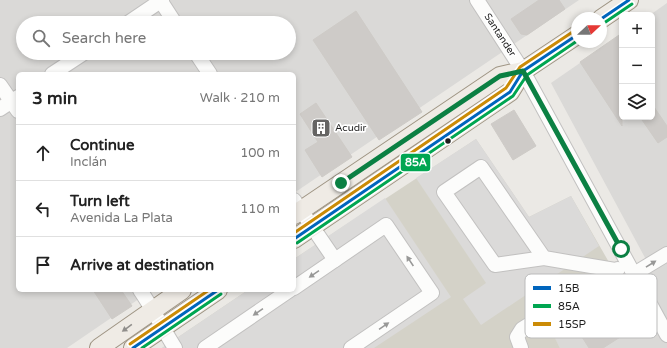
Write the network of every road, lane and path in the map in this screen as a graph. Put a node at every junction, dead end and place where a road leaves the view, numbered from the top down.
1 (161, 0) edge
2 (477, 0) edge
3 (629, 0) edge
4 (607, 15) edge
5 (138, 16) edge
6 (171, 16) edge
7 (571, 39) edge
8 (73, 60) edge
9 (201, 60) edge
10 (523, 71) junction
11 (55, 72) edge
12 (209, 72) edge
13 (0, 84) edge
14 (12, 105) edge
15 (296, 208) edge
16 (312, 227) junction
17 (296, 238) edge
18 (667, 254) edge
19 (544, 258) junction
20 (335, 260) junction
21 (632, 269) junction
22 (615, 270) junction
23 (609, 274) edge
24 (635, 274) edge
25 (296, 287) edge
26 (141, 292) edge
27 (179, 292) edge
28 (215, 292) edge
29 (287, 292) edge
30 (153, 309) junction
31 (657, 316) edge
32 (525, 327) edge
33 (162, 328) junction
34 (667, 335) edge
35 (99, 348) edge
36 (133, 348) edge
37 (175, 348) edge
38 (205, 348) edge
39 (352, 348) edge
40 (520, 348) edge

1 - 5 street
1 - 6 street
2 - 10 street, Santander
3 - 4 main road
7 - 10 main road
8 - 11 street
9 - 12 street
10 - 15 main road
10 - 16 main road
10 - 21 street, Santander
13 - 14 street
15 - 16 street
16 - 17 main road
16 - 20 street
21 -> 18 street
19 - 19 street
19 - 22 street
20 -> 25 street
39 -> 20 street
21 - 22 street
21 - 24 street, Santander
22 - 23 street
26 - 30 street
27 - 30 main road
28 - 33 main road
29 -> 38 street
30 - 33 street
30 -> 35 main road
31 - 34 street, Santander
32 - 40 street
33 - 36 main road
33 - 37 street

